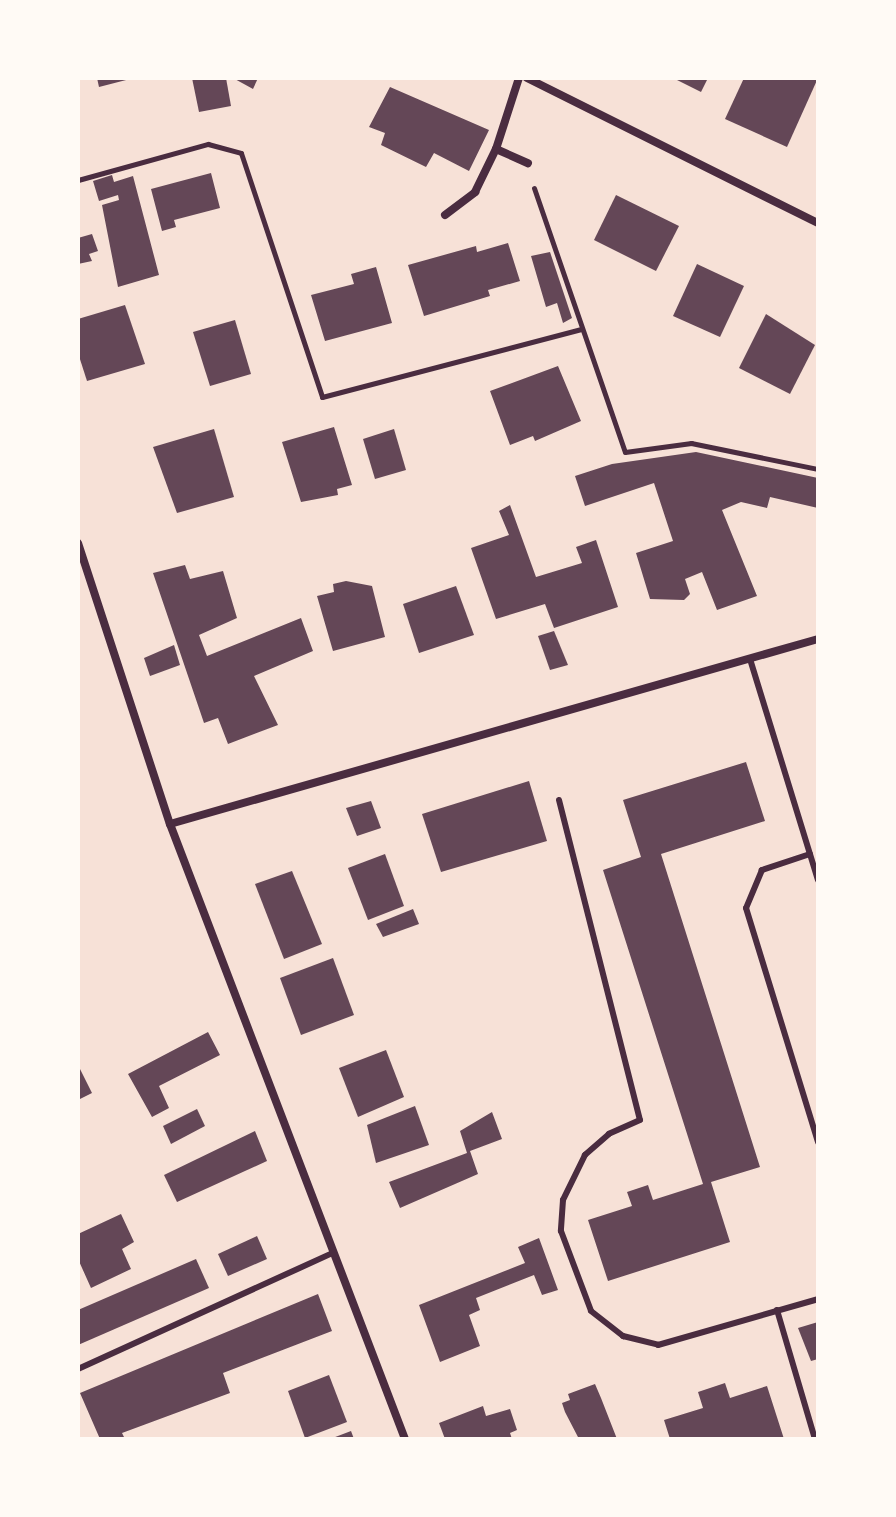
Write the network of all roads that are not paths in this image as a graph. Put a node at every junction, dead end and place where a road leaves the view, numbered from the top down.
1 (519, 78) edge
2 (527, 78) edge
3 (496, 149) junction
4 (528, 163) road end
5 (445, 215) dead end
6 (818, 223) edge
7 (78, 543) edge
8 (818, 639) edge
9 (750, 659) junction
10 (559, 800) dead end
11 (170, 824) junction
12 (810, 854) junction
13 (818, 880) edge
14 (818, 1142) edge
15 (333, 1253) junction
16 (818, 1299) edge
17 (777, 1310) junction
18 (78, 1369) edge
19 (405, 1439) edge
20 (815, 1439) edge

1 - 3 street
2 - 6 street
3 - 4 street
3 - 5 street
7 - 11 street
8 - 9 street
9 - 11 street
9 - 12 lane
10 - 17 lane
11 - 15 street
12 - 13 lane
12 - 14 lane
15 - 18 lane
15 - 19 street
16 - 17 lane
17 - 20 lane

